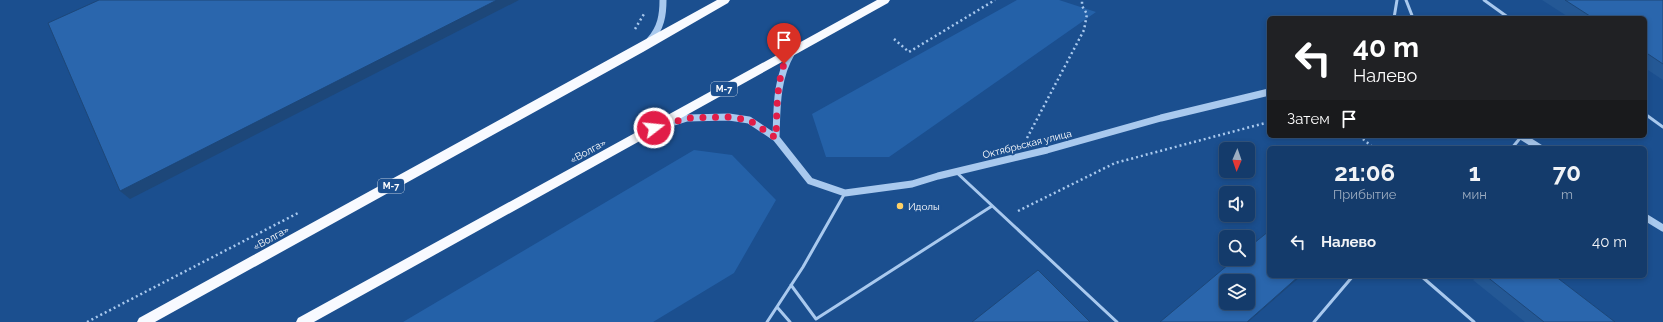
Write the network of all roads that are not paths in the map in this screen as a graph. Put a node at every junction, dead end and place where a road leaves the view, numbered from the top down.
1 (663, 0) edge
2 (725, 0) edge
3 (885, 0) edge
4 (1397, 0) edge
5 (1406, 0) edge
6 (1484, 0) edge
7 (1394, 16) edge
8 (1412, 16) edge
9 (1506, 16) edge
10 (639, 49) junction
11 (793, 50) junction
12 (1267, 92) edge
13 (1647, 115) edge
14 (1663, 127) edge
15 (654, 128) junction
16 (776, 138) junction
17 (1524, 138) edge
18 (1537, 146) edge
19 (955, 172) junction
20 (845, 193) junction
21 (992, 206) junction
22 (1647, 218) edge
23 (1663, 228) edge
24 (1351, 278) edge
25 (1423, 278) edge
26 (791, 285) junction
27 (777, 307) junction
28 (143, 322) edge
29 (302, 322) edge
30 (766, 322) edge
31 (790, 322) edge
32 (1117, 322) edge
33 (1314, 322) edge
34 (1474, 322) edge

1 - 10 street
2 - 10 highway, «Волга» / М-7
3 - 11 highway, «Волга» / М-7
4 - 7 lane
5 - 8 lane
6 - 9 lane
10 - 28 highway, «Волга» / М-7
11 - 15 highway, «Волга» / М-7
11 - 16 street
12 - 19 street, Октябрьская улица
13 - 14 lane
15 - 16 street, Октябрьская улица
15 - 29 highway, «Волга» / М-7
16 - 20 street, Октябрьская улица
17 - 18 street
19 - 20 street, Октябрьская улица
19 - 21 lane
20 - 26 lane
21 - 26 lane
21 - 32 lane
22 - 23 street
24 - 33 lane
25 - 34 lane
26 - 27 lane
27 - 30 lane
27 - 31 lane

